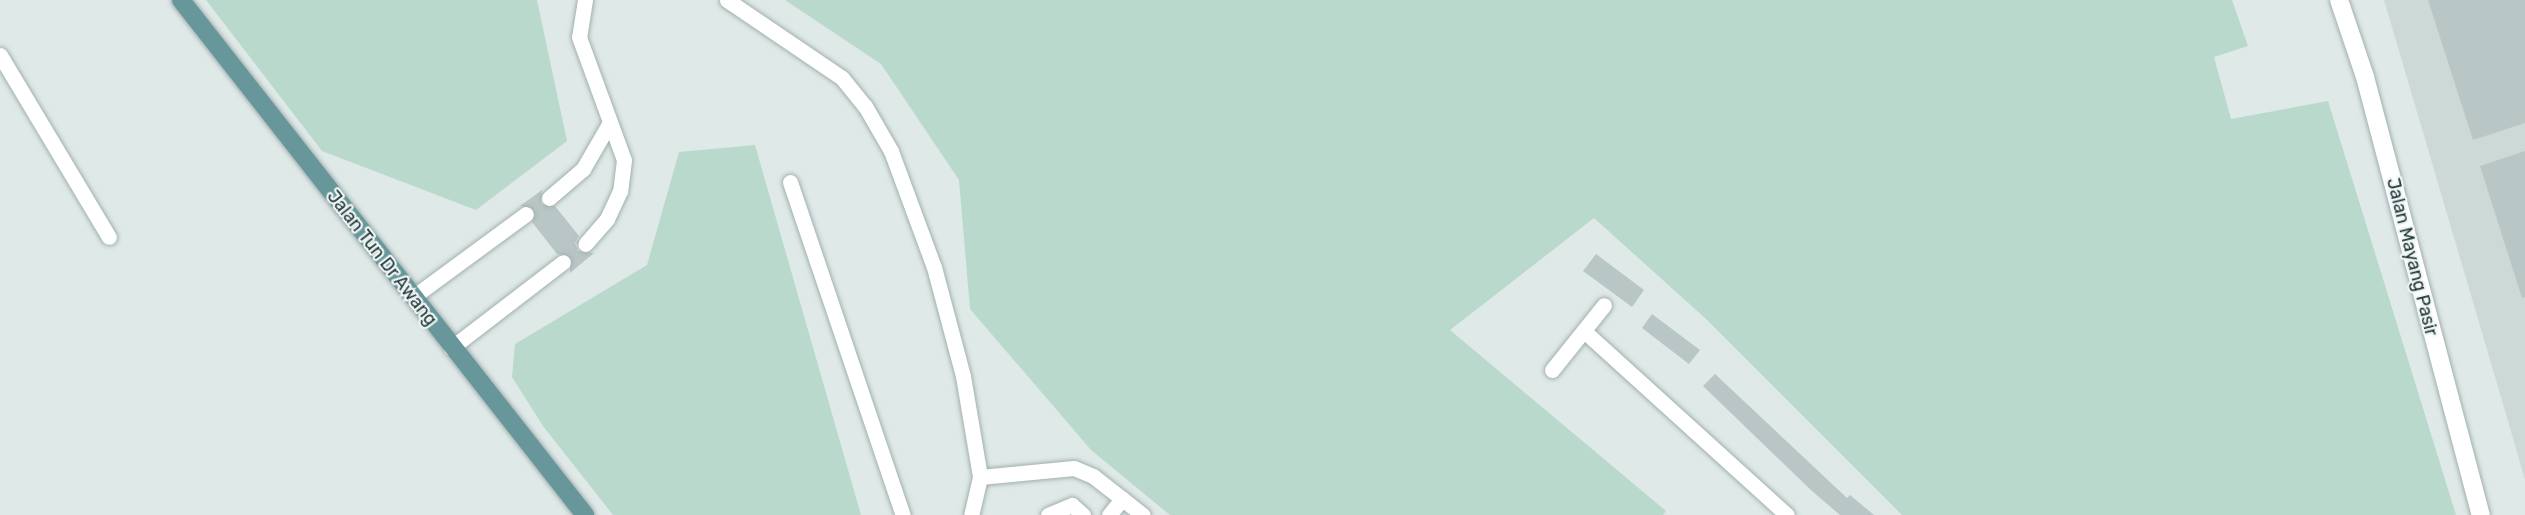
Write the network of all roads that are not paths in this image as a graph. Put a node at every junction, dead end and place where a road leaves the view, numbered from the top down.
1 (181, 0) edge
2 (585, 0) edge
3 (727, 0) edge
4 (2339, 0) edge
5 (0, 55) edge
6 (609, 124) junction
7 (790, 182) dead end
8 (549, 198) tunnel mouth
9 (526, 214) tunnel mouth
10 (109, 237) dead end
11 (585, 244) tunnel mouth
12 (563, 262) tunnel mouth
13 (413, 297) junction
14 (1604, 305) dead end
15 (1584, 331) junction
16 (451, 348) junction
17 (1552, 370) dead end
18 (980, 477) junction
19 (1122, 499) junction
20 (585, 515) edge
21 (903, 515) edge
22 (971, 515) edge
23 (1048, 515) edge
24 (1083, 515) edge
25 (1108, 515) edge
26 (1143, 515) edge
27 (1787, 515) edge
28 (2481, 515) edge

1 - 13 main road, Jalan Tun Dr Awang
2 - 6 street
3 - 18 street
4 - 28 street, Jalan Mayang Pasir
5 - 10 street
6 - 8 street
6 - 11 street
7 - 21 street
9 - 13 street
12 - 16 street
13 - 16 main road, Jalan Tun Dr Awang
14 - 15 street
15 - 17 street
15 - 27 street
16 - 20 main road, Jalan Tun Dr Awang
18 - 19 street
18 - 22 street
19 - 25 street
19 - 26 street
23 - 24 street

